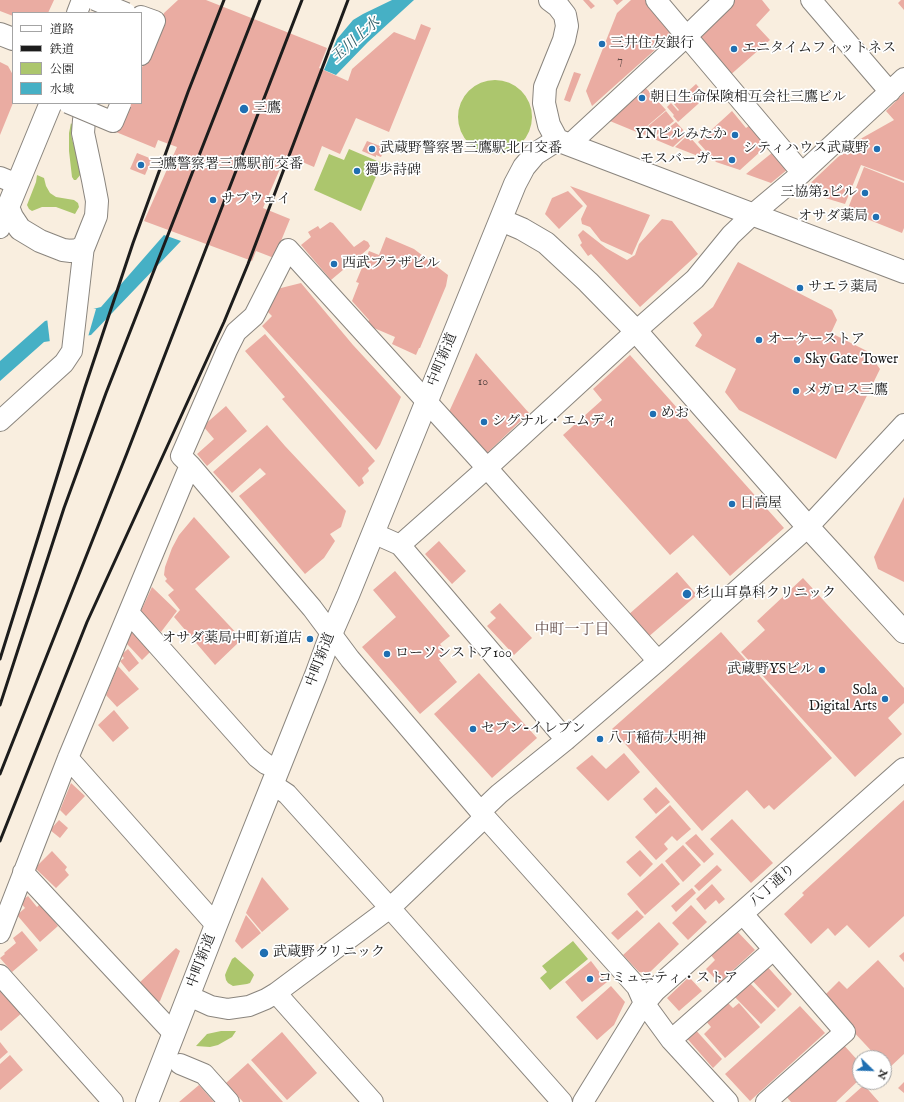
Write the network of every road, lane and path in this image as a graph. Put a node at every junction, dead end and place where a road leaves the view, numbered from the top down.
1 (95, 0) edge
2 (108, 0) edge
3 (550, 0) edge
4 (656, 0) edge
5 (724, 0) edge
6 (811, 0) edge
7 (124, 12) edge
8 (133, 12) edge
9 (145, 20) edge
10 (0, 34) edge
11 (686, 36) junction
12 (12, 39) edge
13 (142, 46) edge
14 (904, 78) edge
15 (890, 92) junction
16 (59, 104) edge
17 (121, 104) edge
18 (90, 109) edge
19 (563, 142) junction
20 (802, 173) junction
21 (9, 180) edge
22 (8, 208) junction
23 (752, 215) junction
24 (501, 220) junction
25 (0, 228) edge
26 (84, 246) junction
27 (904, 272) edge
28 (636, 331) junction
29 (426, 402) junction
30 (0, 421) edge
31 (904, 424) edge
32 (190, 465) junction
33 (487, 468) junction
34 (808, 526) junction
35 (373, 533) junction
36 (400, 545) junction
37 (129, 613) junction
38 (904, 632) edge
39 (331, 634) junction
40 (658, 661) junction
41 (566, 740) junction
42 (68, 758) junction
43 (904, 769) edge
44 (275, 776) junction
45 (482, 814) junction
46 (23, 872) junction
47 (390, 908) junction
48 (742, 913) junction
49 (216, 925) junction
50 (0, 933) edge
51 (773, 950) junction
52 (0, 974) edge
53 (276, 993) junction
54 (189, 996) junction
55 (644, 1003) junction
56 (174, 1034) junction
57 (671, 1040) junction
58 (180, 1064) dead end
59 (112, 1102) edge
60 (147, 1102) edge
61 (229, 1102) edge
62 (373, 1102) edge
63 (562, 1102) edge
64 (583, 1102) edge
65 (728, 1102) edge
66 (766, 1102) edge

1 - 7 street, bridge
2 - 8 street
3 - 19 street
4 - 11 street
5 - 11 street
6 - 15 street
9 - 13 street
10 - 12 street
11 - 19 street
11 - 20 street
14 - 15 street
15 - 20 street
16 - 17 street, bridge
16 - 21 street
18 - 26 street
19 - 23 street
19 - 24 street, 中町新道
20 - 23 street
21 - 22 street
22 - 25 street
22 - 26 street
23 - 27 street
23 - 28 street
24 - 28 street
24 - 29 street, 中町新道
26 - 30 street
28 - 33 street
28 - 34 street
29 - 32 street
29 - 33 street
29 - 35 street, 中町新道
31 - 34 street
32 - 37 street
32 - 39 street
33 - 36 street
33 - 40 street
34 - 38 street
34 - 40 street
35 - 36 street
35 - 39 street, 中町新道
36 - 41 street
37 - 42 street
37 - 44 street
39 - 44 street, 中町新道
39 - 45 street
40 - 41 street
41 - 45 street
42 - 46 street
42 - 49 street
43 - 48 street, 八丁通り
44 - 47 street
44 - 49 street, 中町新道
45 - 47 street
45 - 55 street
46 - 50 street
46 - 56 street
47 - 53 street
47 - 63 street
48 - 51 street
48 - 55 street, 八丁通り
49 - 54 street, 中町新道
51 - 57 street
51 - 66 street
52 - 59 street
53 - 54 street
53 - 62 street
54 - 56 street, 中町新道
55 - 57 street
55 - 64 street
56 - 60 street, 中町新道
57 - 65 street
58 - 61 street

